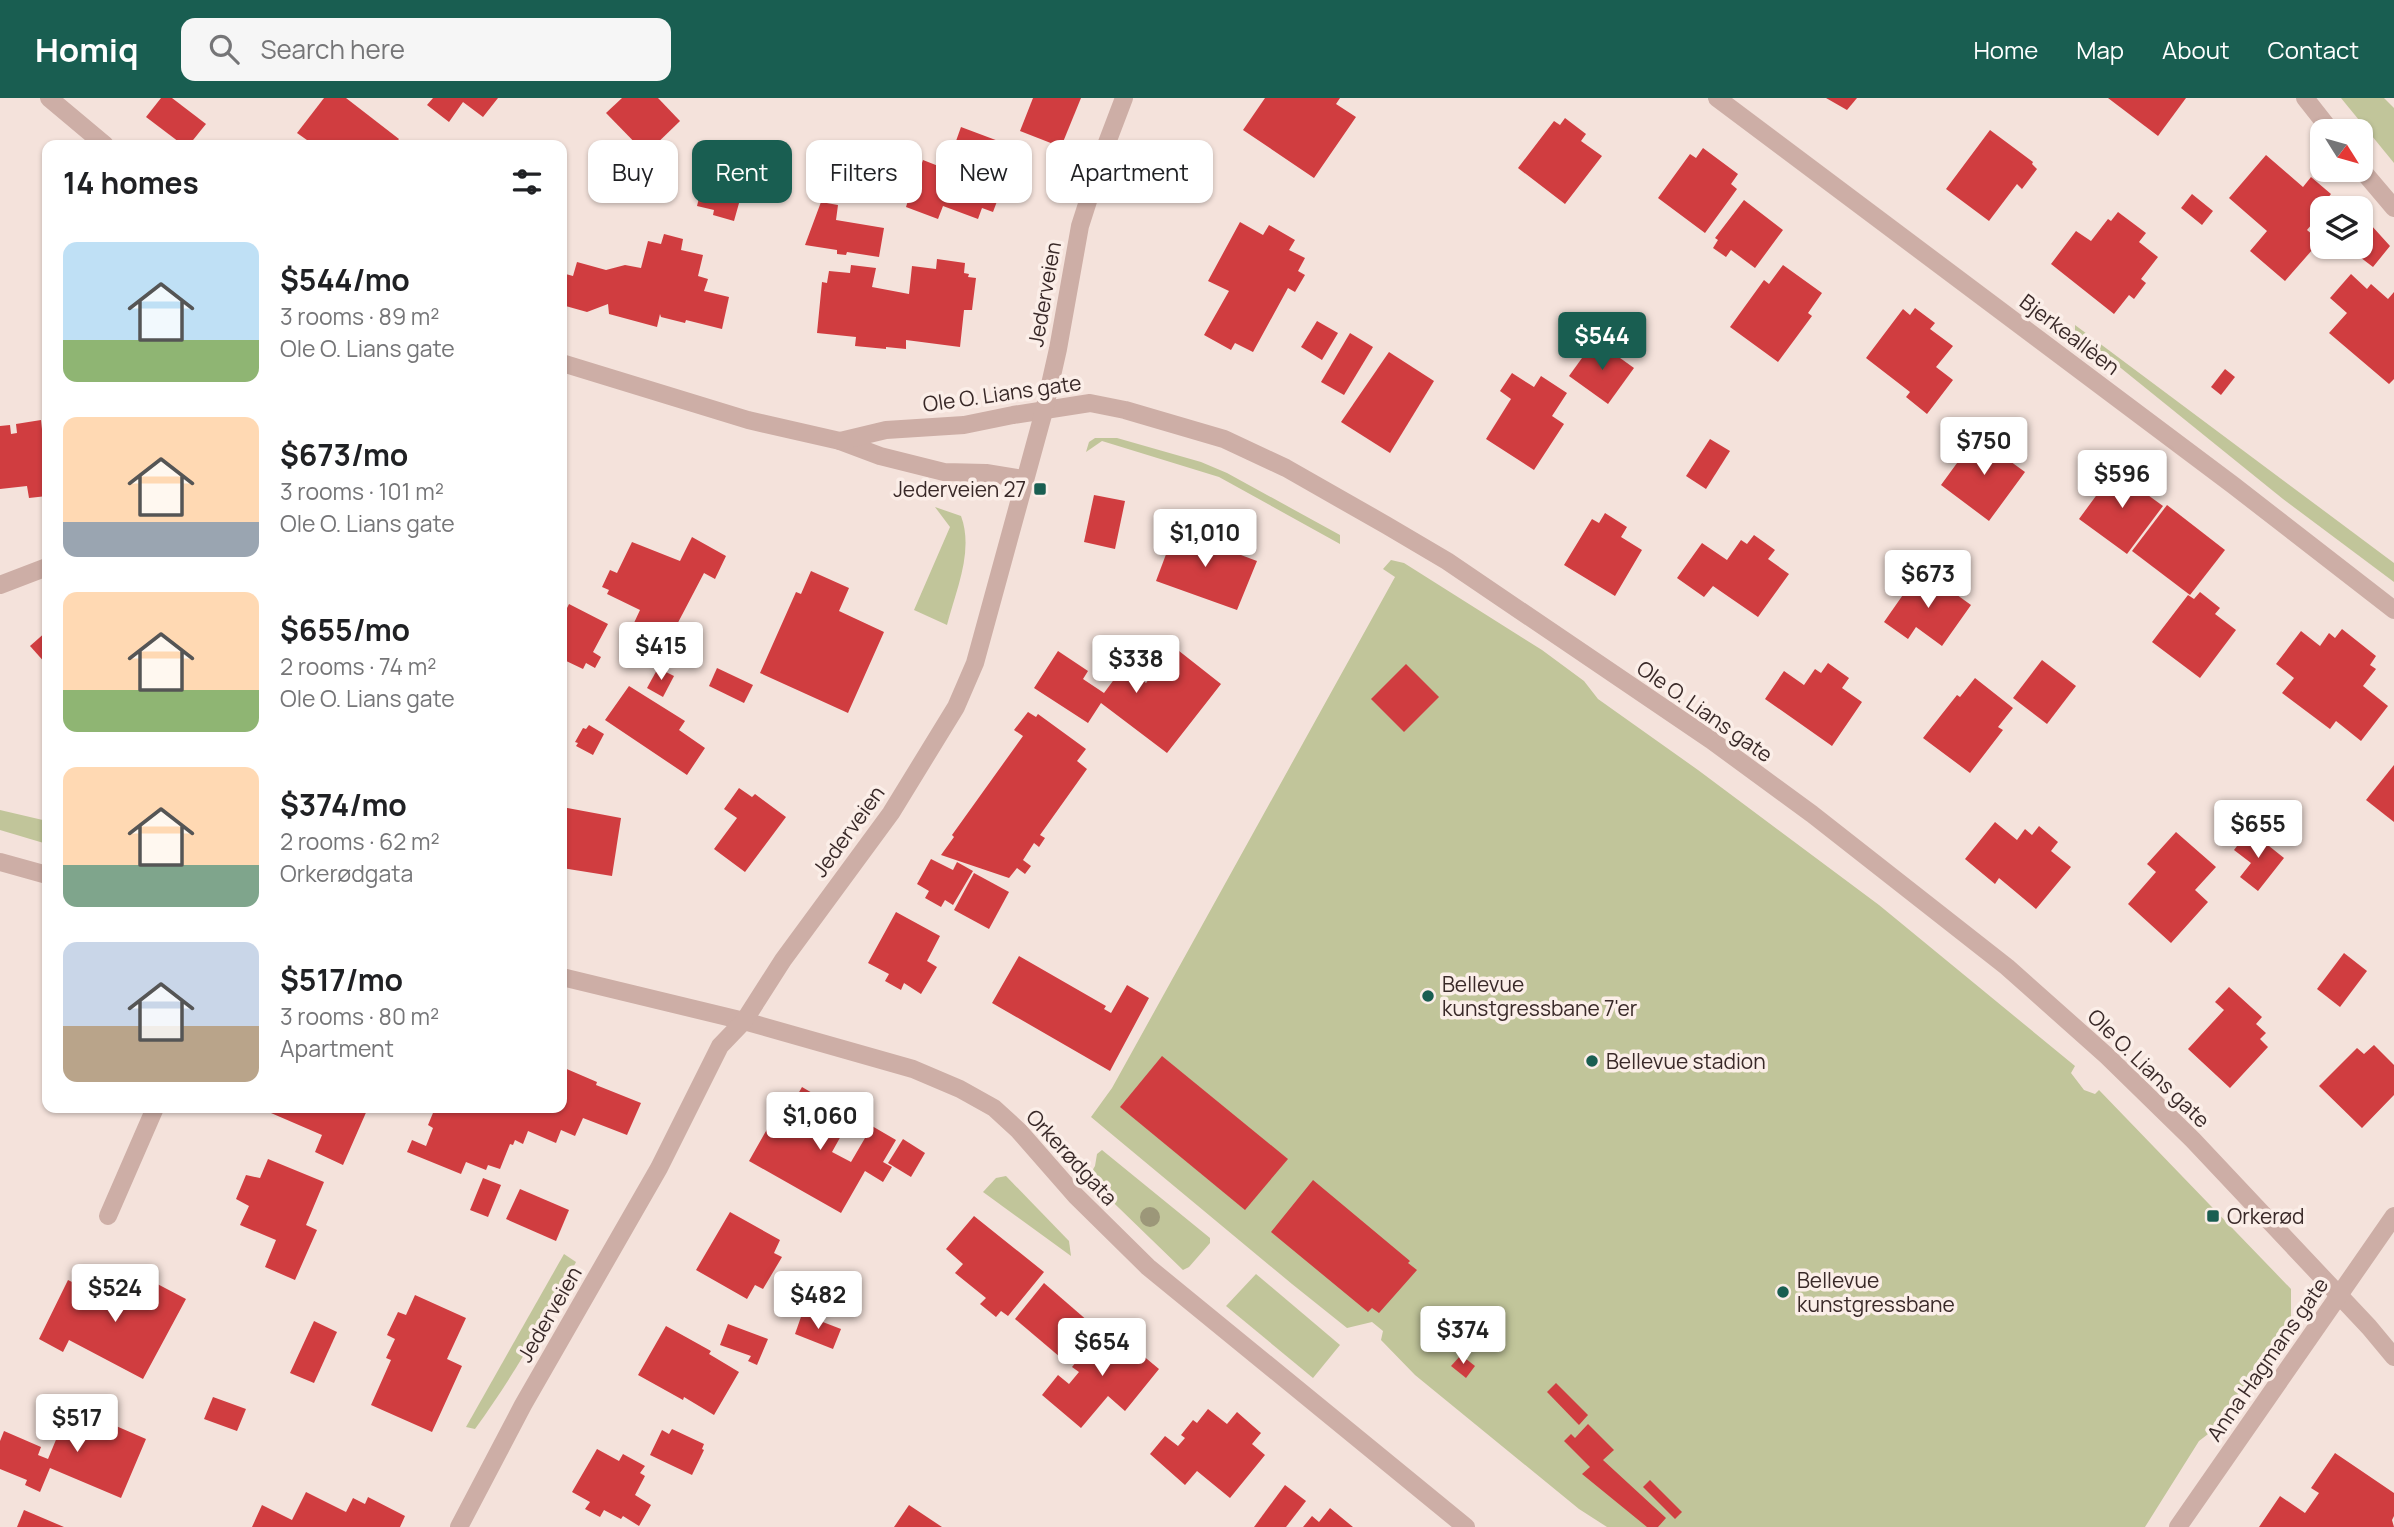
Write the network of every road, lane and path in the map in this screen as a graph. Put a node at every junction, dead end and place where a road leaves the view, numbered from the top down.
1 (49, 98) edge
2 (1124, 98) edge
3 (1717, 98) edge
4 (2305, 98) edge
5 (2322, 119) edge
6 (99, 140) edge
7 (2372, 182) edge
8 (2394, 208) edge
9 (567, 365) edge
10 (1044, 411) junction
11 (840, 441) junction
12 (1024, 479) junction
13 (42, 570) edge
14 (0, 585) edge
15 (2394, 610) edge
16 (0, 862) edge
17 (42, 874) edge
18 (567, 978) edge
19 (744, 1021) junction
20 (153, 1113) edge
21 (108, 1216) dead end
22 (2394, 1216) edge
23 (2339, 1296) junction
24 (2394, 1357) edge
25 (459, 1527) edge
26 (1466, 1527) edge
27 (2178, 1527) edge

1 - 6 street
2 - 10 street, Jederveien
3 - 15 street, Bjerkeallèen
4 - 5 street
7 - 8 street
9 - 11 street, Ole O. Lians gate
10 - 11 street, Ole O. Lians gate
10 - 12 street, Jederveien
10 - 23 street, Ole O. Lians gate
11 - 12 street, Ole O. Lians gate
12 - 19 street, Jederveien
13 - 14 street
16 - 17 street
18 - 19 street, Orkerødgata
19 - 25 street, Jederveien
19 - 26 street, Orkerødgata
20 - 21 street
22 - 23 street, Anna Hagmans gate
23 - 24 street, Ole O. Lians gate
23 - 27 street, Anna Hagmans gate

